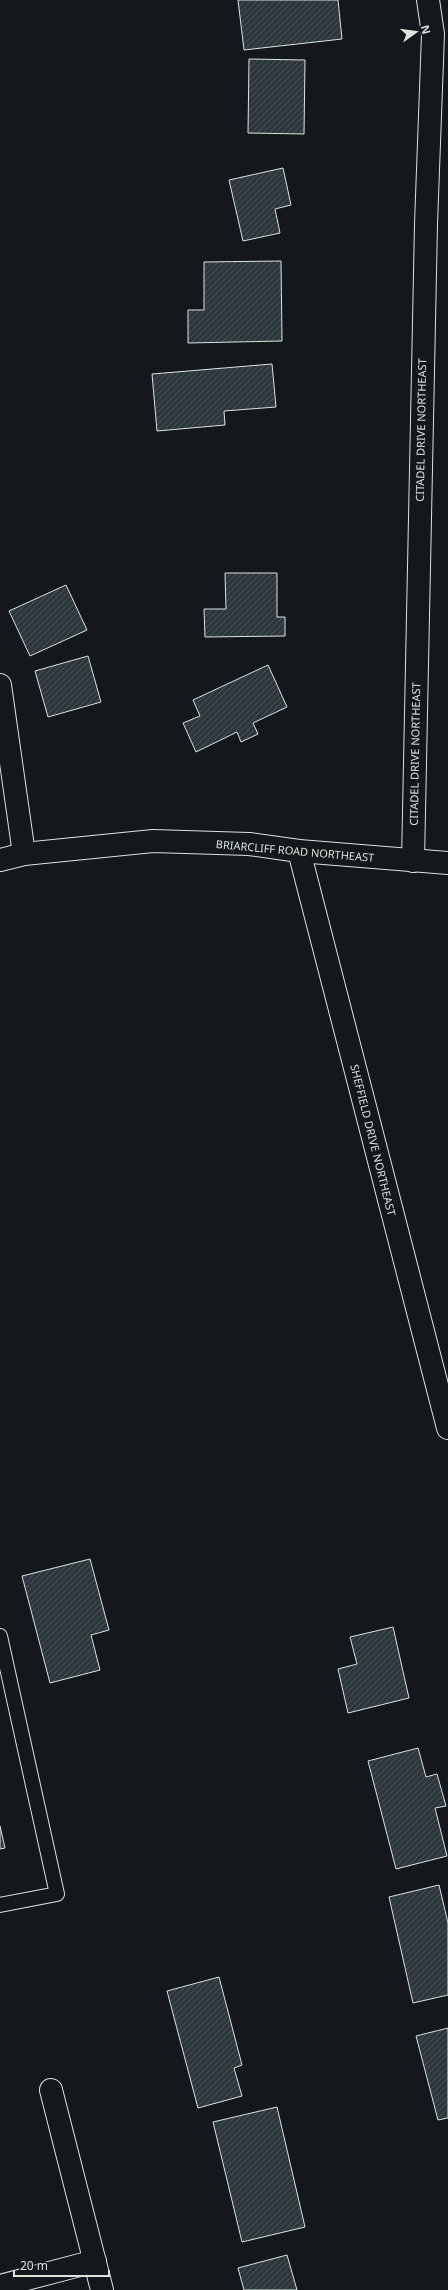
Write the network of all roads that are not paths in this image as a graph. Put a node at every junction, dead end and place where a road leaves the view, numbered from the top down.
1 (428, 0) edge
2 (0, 685) edge
3 (299, 851) junction
4 (24, 854) junction
5 (0, 860) edge
6 (413, 861) junction
7 (448, 863) edge
8 (448, 1428) edge
9 (0, 1640) edge
10 (0, 1905) edge
11 (51, 2090) dead end
12 (95, 2261) junction
13 (0, 2286) edge
14 (102, 2290) edge

1 - 6 street, CITADEL DRIVE NORTHEAST
2 - 4 street
3 - 4 street, BRIARCLIFF ROAD NORTHEAST
3 - 6 street, BRIARCLIFF ROAD NORTHEAST
3 - 8 street, SHEFFIELD DRIVE NORTHEAST
4 - 5 street, BRIARCLIFF ROAD NORTHEAST
6 - 7 street, BRIARCLIFF ROAD NORTHEAST
9 - 10 lane
11 - 12 street
12 - 13 street
12 - 14 street

